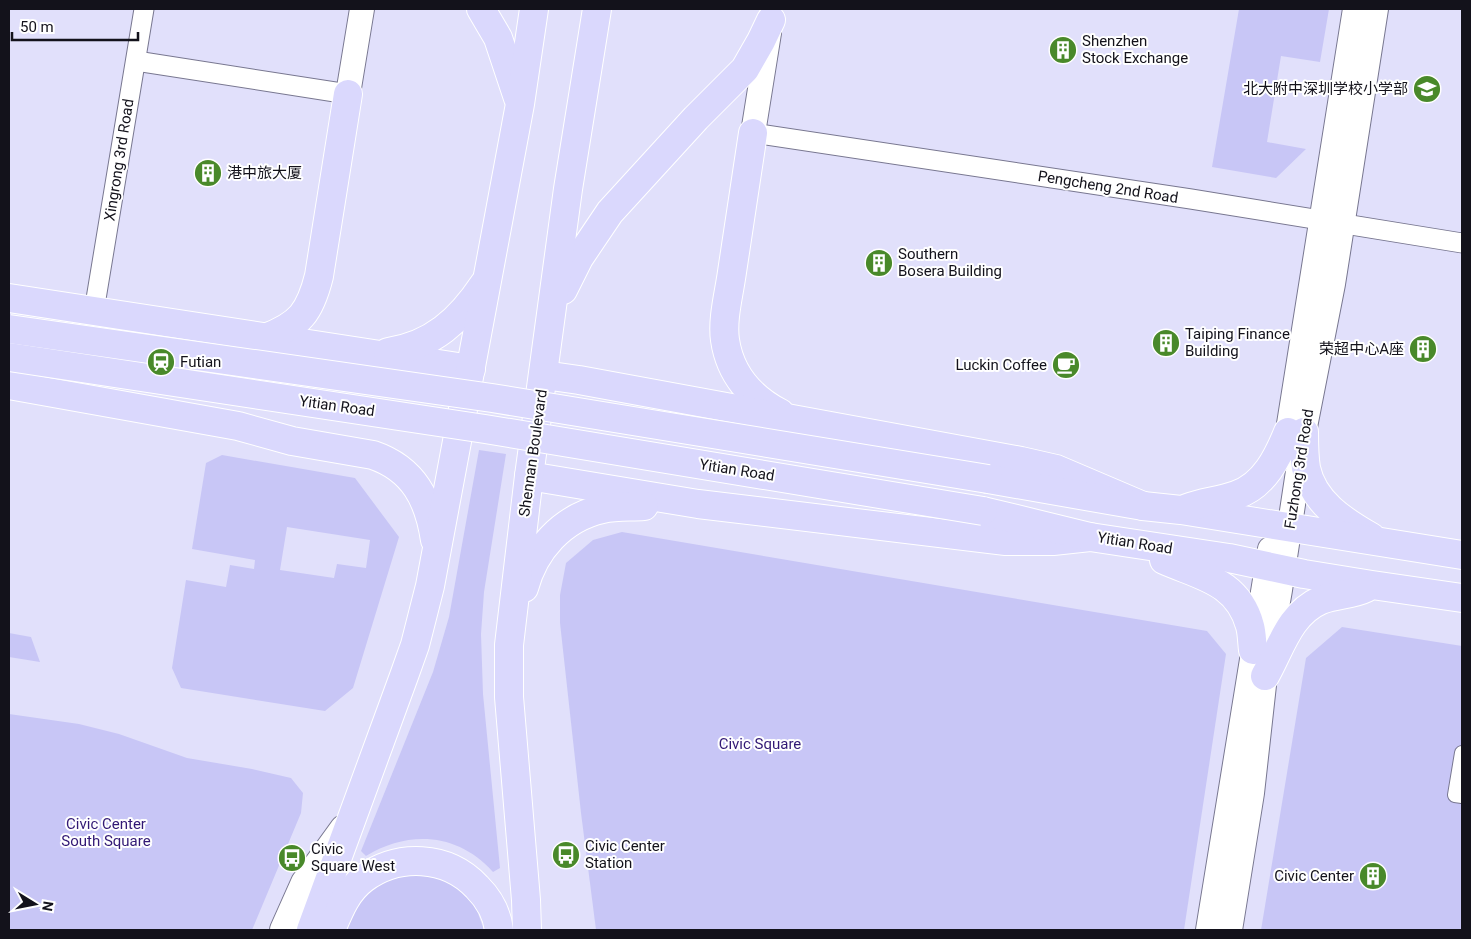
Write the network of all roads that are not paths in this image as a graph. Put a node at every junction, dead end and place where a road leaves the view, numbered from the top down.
1 (144, 9) edge
2 (362, 9) edge
3 (534, 9) edge
4 (598, 9) edge
5 (1355, 9) edge
6 (1376, 9) edge
7 (772, 14) edge
8 (485, 15) edge
9 (136, 61) junction
10 (348, 94) junction
11 (520, 104) junction
12 (754, 133) junction
13 (1332, 222) junction
14 (1462, 243) edge
15 (488, 279) junction
16 (9, 298) edge
17 (94, 311) junction
18 (553, 312) junction
19 (9, 329) edge
20 (265, 338) junction
21 (374, 354) junction
22 (9, 357) edge
23 (471, 369) junction
24 (544, 375) junction
25 (9, 385) edge
26 (796, 419) junction
27 (1296, 432) junction
28 (530, 476) junction
29 (698, 504) junction
30 (1143, 506) junction
31 (1181, 510) junction
32 (1281, 527) junction
33 (1090, 536) junction
34 (1129, 542) junction
35 (1381, 543) junction
36 (437, 554) junction
37 (1462, 555) edge
38 (1275, 568) junction
39 (1372, 585) junction
40 (1462, 598) edge
41 (509, 645) junction
42 (1253, 650) junction
43 (1265, 676) junction
44 (1462, 753) edge
45 (1462, 796) edge
46 (352, 818) junction
47 (526, 900) junction
48 (284, 930) edge
49 (311, 930) edge
50 (331, 930) edge
51 (499, 930) edge
52 (527, 930) edge
53 (534, 930) edge
54 (1208, 930) edge
55 (1230, 930) edge

1 - 9 street, Xingrong 3rd Road
2 - 10 street
3 - 11 main road
4 - 18 main road, Shennan Boulevard
5 - 13 street, Fuzhong 3rd Road
6 - 13 street, Fuzhong 3rd Road
7 - 12 street
7 - 18 main road
8 - 11 main road
9 - 10 street
9 - 17 street, Xingrong 3rd Road
10 - 20 main road
11 - 15 main road
12 - 13 street, Pengcheng 2nd Road
12 - 26 main road
13 - 14 street, Pengcheng 2nd Road
13 - 27 street, Fuzhong 3rd Road
15 - 21 main road
15 - 23 main road
16 - 17 main road
17 - 20 main road
18 - 24 main road, Shennan Boulevard
19 - 30 main road, Yitian Road, bridge
20 - 21 main road
21 - 23 main road
22 - 33 main road, Yitian Road, bridge
23 - 36 main road
24 - 26 main road
24 - 28 main road, Shennan Boulevard
25 - 36 main road
26 - 30 main road
27 - 31 main road
27 - 32 street, Fuzhong 3rd Road
27 - 35 main road
28 - 29 main road
28 - 41 main road, Shennan Boulevard
29 - 33 main road
29 - 41 main road
30 - 31 main road, Yitian Road
31 - 32 main road, Yitian Road
32 - 35 main road, Yitian Road
32 - 38 street, Fuzhong 3rd Road
33 - 34 main road, Yitian Road
34 - 38 main road, Yitian Road
34 - 42 main road
35 - 37 main road, Yitian Road
36 - 46 main road
38 - 39 main road, Yitian Road
38 - 42 street, Fuzhong 3rd Road
38 - 43 street, Fuzhong 3rd Road
39 - 40 main road, Yitian Road
39 - 43 main road
41 - 47 main road, Shennan Boulevard
42 - 54 street, Fuzhong 3rd Road
43 - 55 street, Fuzhong 3rd Road
44 - 45 street
46 - 48 main road
46 - 49 main road
47 - 52 main road, Shennan Boulevard
47 - 53 main road, Shennan Boulevard
50 - 51 main road

